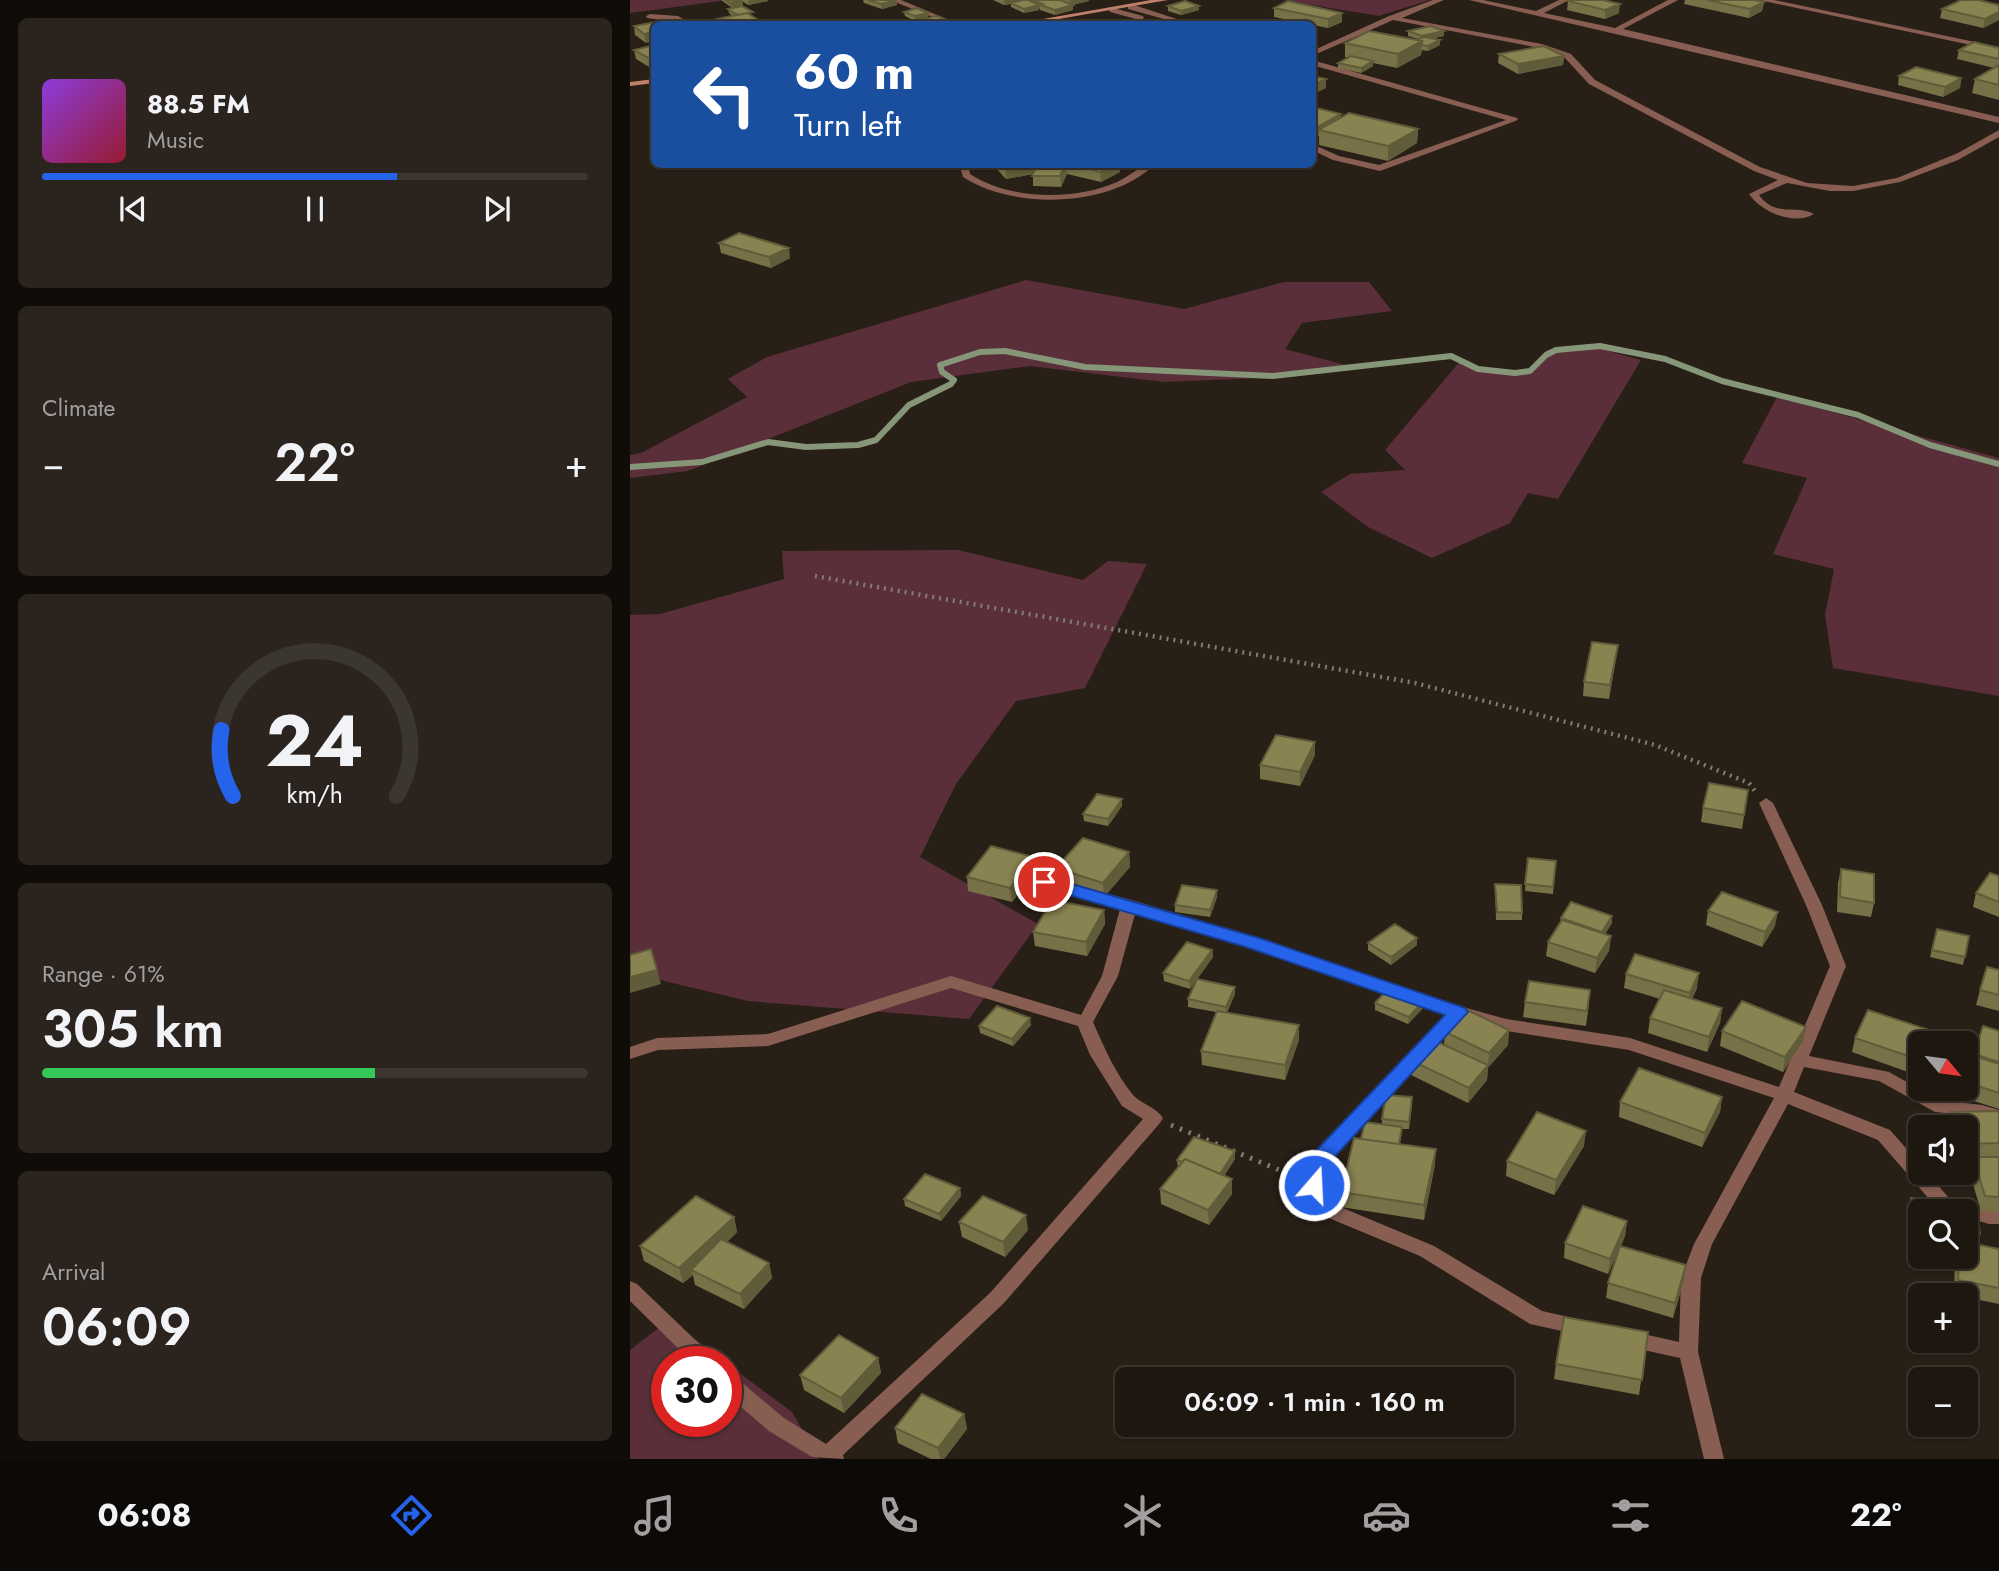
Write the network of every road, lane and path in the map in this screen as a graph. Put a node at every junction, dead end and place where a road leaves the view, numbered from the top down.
1 (894, 0) edge
2 (1164, 0) edge
3 (1440, 0) edge
4 (1473, 0) edge
5 (1565, 0) edge
6 (1674, 0) edge
7 (1763, 0) edge
8 (1131, 6) junction
9 (1113, 10) junction
10 (1536, 14) junction
11 (650, 16) dead end
12 (1392, 18) junction
13 (683, 21) edge
14 (947, 21) edge
15 (1040, 21) edge
16 (1152, 21) edge
17 (1178, 21) edge
18 (1616, 30) junction
19 (1999, 49) edge
20 (1316, 52) edge
21 (1316, 63) edge
22 (651, 82) edge
23 (630, 85) edge
24 (1999, 120) edge
25 (1999, 133) edge
26 (1316, 148) edge
27 (964, 168) edge
28 (1146, 168) edge
29 (1784, 181) junction
30 (1809, 214) dead end
31 (815, 576) dead end
32 (1766, 803) joint
33 (1044, 882) dead end
34 (1129, 905) junction
35 (1459, 1012) junction
36 (1085, 1023) junction
37 (630, 1053) edge
38 (1799, 1060) junction
39 (1784, 1095) junction
40 (1999, 1116) edge
41 (1154, 1118) junction
42 (1314, 1185) junction
43 (1999, 1217) edge
44 (630, 1289) edge
45 (689, 1346) edge
46 (1688, 1352) junction
47 (742, 1396) edge
48 (831, 1457) edge
49 (1714, 1459) edge

1 - 14 street
2 - 8 street
3 - 12 street
4 - 10 street
5 - 10 street
6 - 18 street
7 - 19 street
8 - 9 street
8 - 17 street
9 - 15 street
9 - 16 street
10 - 18 street
11 - 13 street
12 - 20 street
12 - 29 street
18 - 24 street
21 - 26 street
22 - 23 street
25 - 29 street
27 - 28 street
29 - 30 street
31 - 32 path
32 - 38 street
33 - 34 street
34 - 35 street
34 - 36 street
35 - 39 street
35 - 42 street
36 - 37 street
36 - 41 street
38 - 39 street
38 - 40 street
39 - 43 street
39 - 46 street
41 - 42 path
41 - 48 street
42 - 46 street
44 - 45 street
46 - 49 street
47 - 48 street

